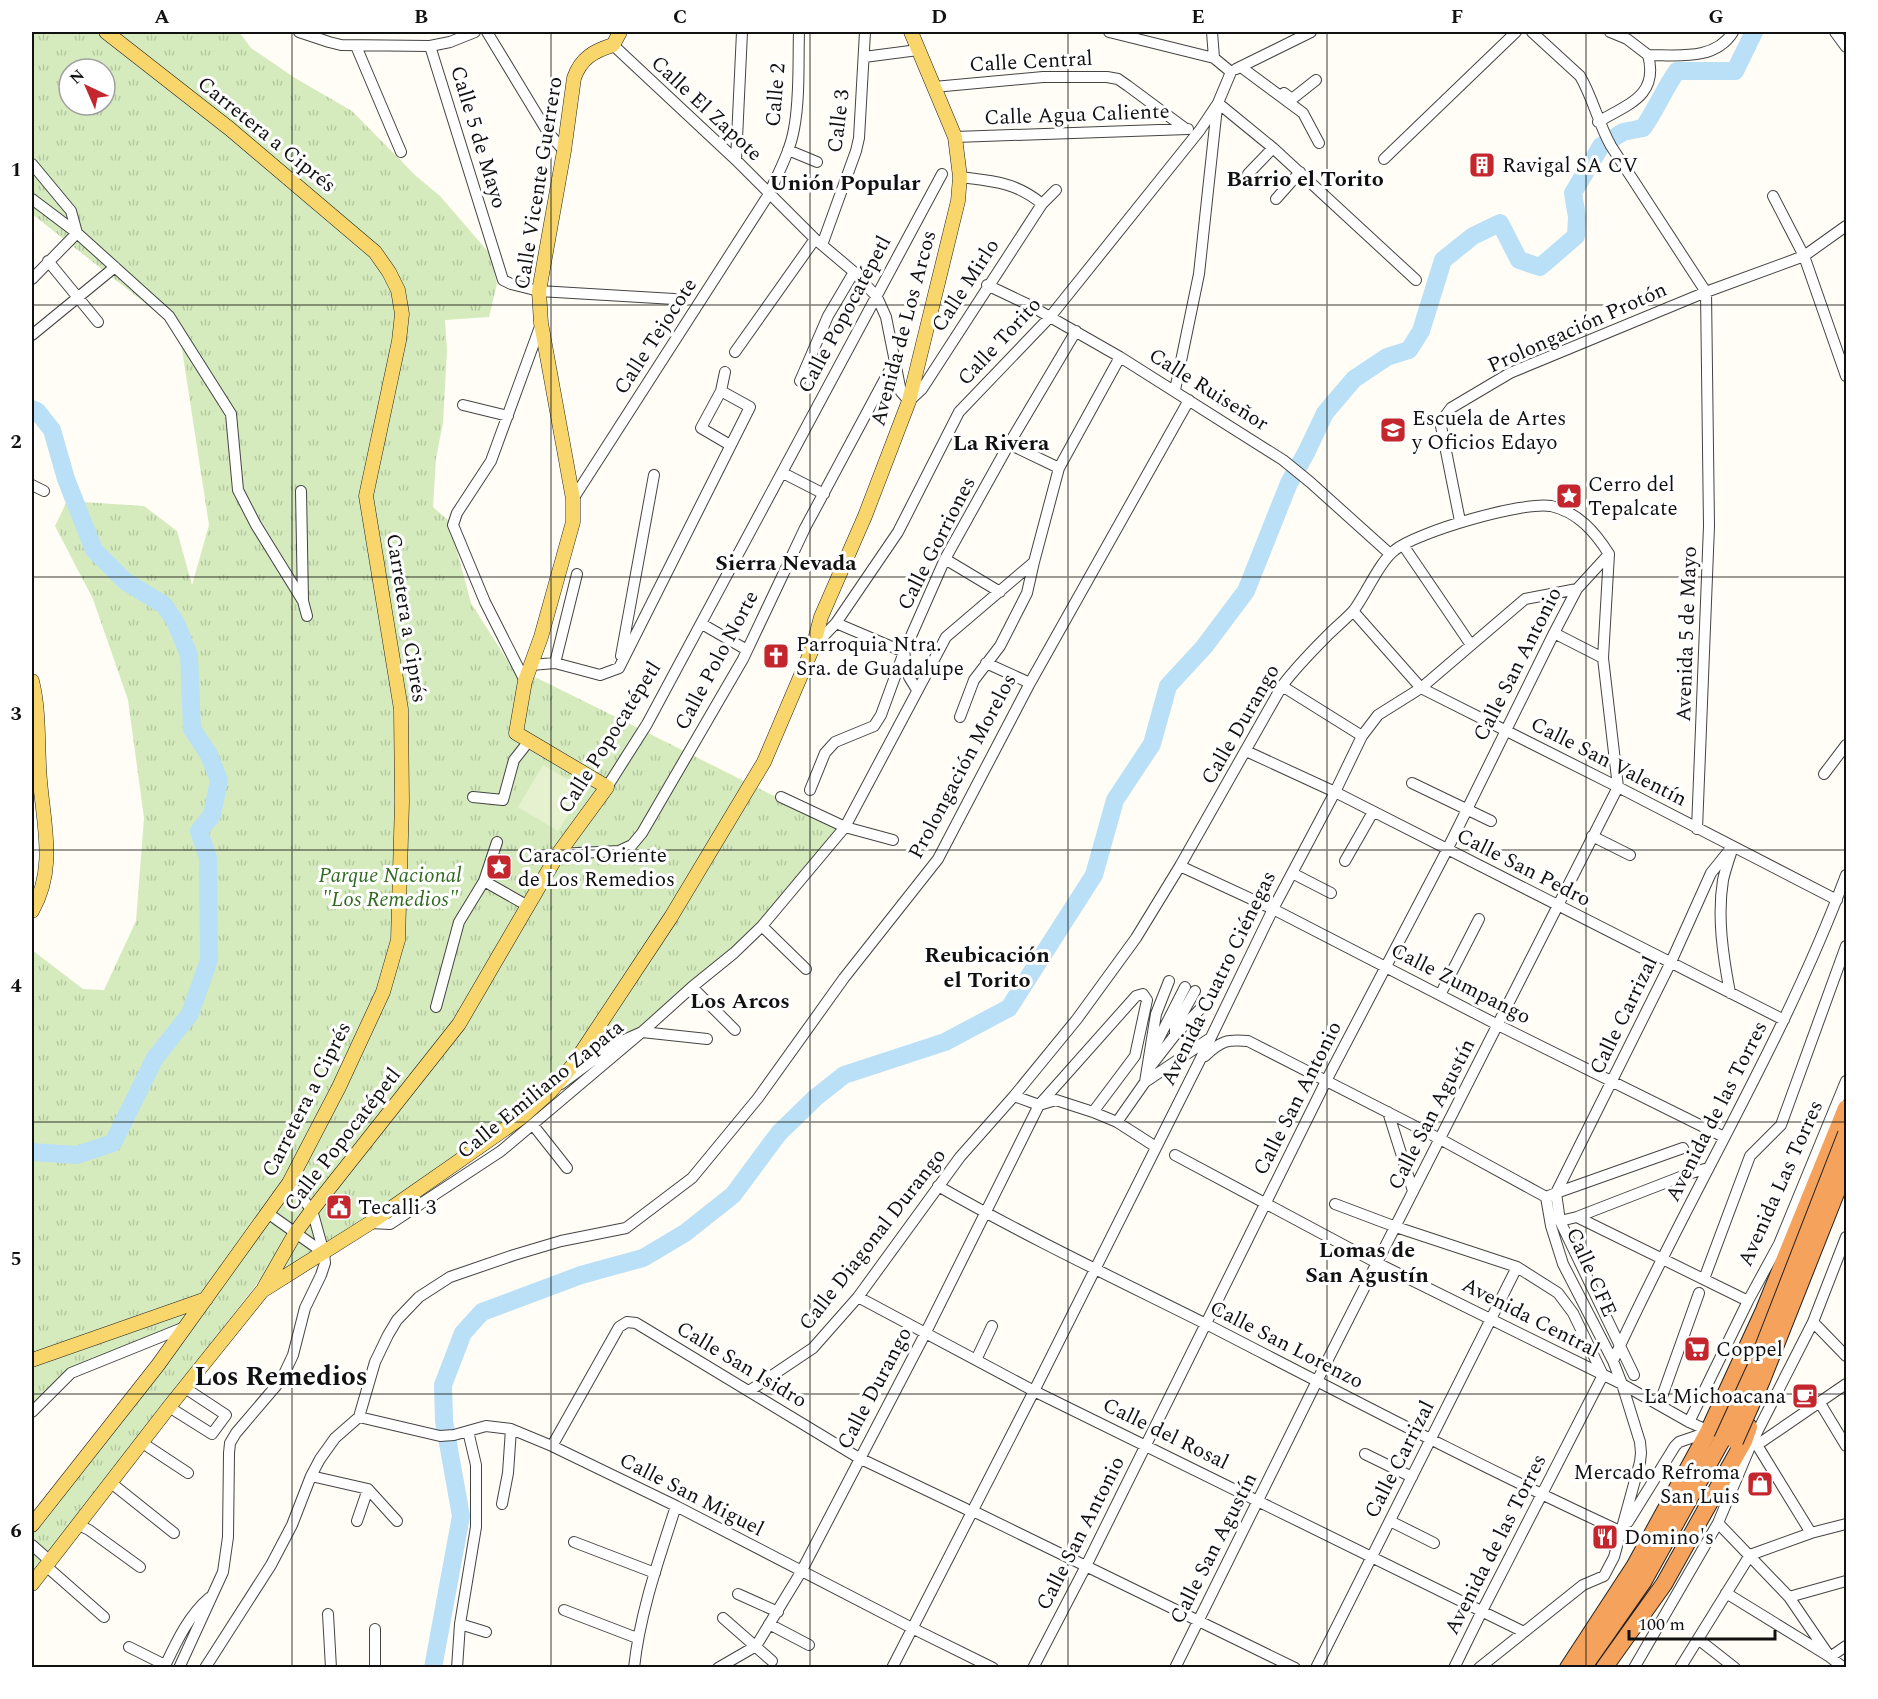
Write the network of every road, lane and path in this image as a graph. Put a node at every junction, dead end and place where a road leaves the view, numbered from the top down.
1 (106, 32) edge
2 (299, 32) edge
3 (476, 32) edge
4 (487, 32) edge
5 (620, 32) edge
6 (742, 32) edge
7 (799, 32) edge
8 (865, 32) edge
9 (911, 32) edge
10 (1109, 32) edge
11 (1212, 32) edge
12 (1311, 32) edge
13 (1516, 32) edge
14 (1532, 32) edge
15 (1610, 32) edge
16 (1732, 32) edge
17 (1834, 32) edge
18 (1128, 34) edge
19 (613, 45) junction
20 (356, 46) junction
21 (430, 46) junction
22 (1846, 47) edge
23 (918, 50) junction
24 (1648, 55) junction
25 (864, 57) junction
26 (1214, 58) junction
27 (1240, 67) junction
28 (1316, 80) dead end
29 (934, 87) junction
30 (1218, 103) junction
31 (1599, 125) junction
32 (1186, 129) junction
33 (1200, 130) junction
34 (955, 137) junction
35 (1319, 143) dead end
36 (1273, 148) junction
37 (788, 150) junction
38 (564, 151) junction
39 (401, 152) dead end
40 (1384, 159) dead end
41 (736, 160) junction
42 (817, 162) dead end
43 (32, 164) edge
44 (1300, 172) junction
45 (942, 174) dead end
46 (1248, 174) dead end
47 (960, 177) junction
48 (1056, 190) dead end
49 (769, 194) junction
50 (1773, 196) dead end
51 (32, 199) edge
52 (1276, 199) dead end
53 (1041, 204) junction
54 (1846, 226) edge
55 (77, 233) junction
56 (818, 242) junction
57 (1804, 256) junction
58 (48, 261) junction
59 (115, 267) junction
60 (854, 272) junction
61 (32, 279) edge
62 (1416, 280) dead end
63 (987, 285) junction
64 (539, 291) junction
65 (1706, 292) junction
66 (78, 296) junction
67 (877, 297) junction
68 (674, 299) dead end
69 (1050, 317) junction
70 (98, 322) dead end
71 (541, 322) junction
72 (1076, 331) junction
73 (32, 335) edge
74 (735, 352) dead end
75 (1120, 357) junction
76 (895, 360) junction
77 (724, 372) dead end
78 (1846, 376) edge
79 (800, 381) dead end
80 (1175, 390) junction
81 (721, 392) junction
82 (1189, 400) junction
83 (909, 401) junction
84 (464, 405) dead end
85 (508, 416) junction
86 (730, 444) junction
87 (1009, 444) junction
88 (1059, 468) junction
89 (783, 473) junction
90 (654, 475) dead end
91 (32, 485) edge
92 (44, 491) dead end
93 (301, 491) dead end
94 (824, 494) junction
95 (573, 499) junction
96 (1460, 521) junction
97 (1403, 545) junction
98 (1390, 554) junction
99 (1609, 554) junction
100 (945, 559) junction
101 (1034, 562) junction
102 (577, 574) dead end
103 (1577, 589) junction
104 (1000, 592) junction
105 (303, 601) junction
106 (1353, 611) junction
107 (307, 616) dead end
108 (836, 623) junction
109 (702, 624) junction
110 (1554, 633) junction
111 (1472, 645) junction
112 (813, 647) junction
113 (747, 650) junction
114 (904, 652) junction
115 (1603, 658) junction
116 (555, 663) junction
117 (986, 663) junction
118 (531, 664) junction
119 (619, 668) junction
120 (32, 681) edge
121 (525, 681) junction
122 (1030, 683) junction
123 (1282, 686) junction
124 (1421, 687) junction
125 (917, 690) junction
126 (960, 717) dead end
127 (1505, 730) junction
128 (1362, 736) junction
129 (522, 737) junction
130 (1846, 745) edge
131 (1246, 752) junction
132 (1824, 774) dead end
133 (36, 782) edge
134 (1412, 783) dead end
135 (608, 787) junction
136 (1618, 787) junction
137 (810, 790) dead end
138 (1335, 792) junction
139 (781, 797) dead end
140 (473, 798) dead end
141 (1466, 809) junction
142 (1373, 812) junction
143 (1491, 821) dead end
144 (845, 827) junction
145 (1697, 829) junction
146 (1592, 836) junction
147 (892, 840) dead end
148 (497, 842) dead end
149 (1732, 847) junction
150 (1447, 850) junction
151 (558, 854) junction
152 (1630, 855) dead end
153 (1345, 861) dead end
154 (1180, 866) junction
155 (1292, 873) junction
156 (1846, 876) edge
157 (484, 881) junction
158 (1331, 893) dead end
159 (1837, 900) junction
160 (1557, 905) junction
161 (528, 906) junction
162 (1273, 909) junction
163 (32, 911) edge
164 (1479, 919) dead end
165 (762, 926) junction
166 (1846, 945) edge
167 (1671, 962) junction
168 (1385, 967) junction
169 (806, 969) dead end
170 (1169, 981) dead end
171 (692, 987) junction
172 (1730, 993) junction
173 (1440, 995) junction
174 (1210, 999) dead end
175 (436, 1007) dead end
176 (1784, 1020) junction
177 (1498, 1025) junction
178 (735, 1030) dead end
179 (642, 1032) junction
180 (1175, 1035) junction
181 (1211, 1038) junction
182 (707, 1039) dead end
183 (1149, 1059) junction
184 (1200, 1060) junction
185 (1146, 1077) junction
186 (1326, 1081) junction
187 (1612, 1081) junction
188 (1846, 1081) edge
189 (551, 1091) junction
190 (1014, 1096) junction
191 (1039, 1105) junction
192 (1846, 1108) edge
193 (1093, 1112) junction
194 (1388, 1112) junction
195 (1117, 1122) junction
196 (533, 1125) junction
197 (1846, 1134) edge
198 (1724, 1137) junction
199 (1440, 1139) junction
200 (1156, 1147) junction
201 (1683, 1148) dead end
202 (1175, 1155) dead end
203 (567, 1168) dead end
204 (1708, 1168) junction
205 (1846, 1168) edge
206 (290, 1183) junction
207 (1846, 1184) edge
208 (938, 1186) junction
209 (1413, 1191) junction
210 (1551, 1195) junction
211 (1266, 1204) junction
212 (1335, 1204) dead end
213 (312, 1210) junction
214 (269, 1214) junction
215 (986, 1214) junction
216 (1577, 1217) junction
217 (1560, 1221) junction
218 (370, 1223) junction
219 (1396, 1227) junction
220 (296, 1232) junction
221 (1845, 1243) edge
222 (324, 1253) junction
223 (1663, 1258) junction
224 (1377, 1263) junction
225 (1516, 1267) junction
226 (1095, 1269) junction
227 (1704, 1279) junction
228 (262, 1291) junction
229 (1699, 1293) dead end
230 (858, 1297) junction
231 (206, 1299) junction
232 (1748, 1301) junction
233 (1490, 1318) junction
234 (1813, 1322) junction
235 (1205, 1324) junction
236 (992, 1326) dead end
237 (185, 1327) junction
238 (925, 1334) junction
239 (1620, 1346) junction
240 (1846, 1356) edge
241 (32, 1360) edge
242 (976, 1360) junction
243 (1613, 1361) junction
244 (1603, 1375) junction
245 (1634, 1375) dead end
246 (1317, 1381) junction
247 (1622, 1384) junction
248 (1846, 1384) edge
249 (185, 1388) junction
250 (749, 1391) junction
251 (1034, 1391) junction
252 (1820, 1403) junction
253 (1659, 1405) junction
254 (169, 1407) junction
255 (32, 1412) edge
256 (359, 1417) junction
257 (1689, 1422) junction
258 (511, 1429) junction
259 (468, 1431) junction
260 (1708, 1432) junction
261 (1432, 1439) junction
262 (141, 1442) junction
263 (1751, 1443) junction
264 (1146, 1445) junction
265 (552, 1446) junction
266 (1846, 1446) edge
267 (1365, 1454) dead end
268 (859, 1458) junction
269 (188, 1473) dead end
270 (311, 1476) junction
271 (1412, 1478) junction
272 (110, 1482) junction
273 (368, 1489) junction
274 (1541, 1495) junction
275 (1259, 1500) junction
276 (502, 1504) dead end
277 (675, 1506) junction
278 (970, 1510) junction
279 (357, 1521) dead end
280 (397, 1521) dead end
281 (1390, 1521) junction
282 (1718, 1523) junction
283 (77, 1524) junction
284 (1846, 1524) edge
285 (32, 1525) edge
286 (1622, 1532) junction
287 (174, 1533) dead end
288 (1811, 1533) junction
289 (574, 1542) dead end
290 (1434, 1543) dead end
291 (32, 1545) edge
292 (1750, 1555) junction
293 (1371, 1557) junction
294 (48, 1563) junction
295 (1086, 1566) junction
296 (140, 1567) dead end
297 (801, 1572) junction
298 (655, 1573) junction
299 (1846, 1581) edge
300 (32, 1584) edge
301 (1726, 1593) junction
302 (214, 1594) junction
303 (738, 1594) dead end
304 (1789, 1598) junction
305 (564, 1610) dead end
306 (1482, 1611) junction
307 (778, 1612) junction
308 (328, 1614) dead end
309 (104, 1617) dead end
310 (723, 1618) dead end
311 (1197, 1621) junction
312 (460, 1624) junction
313 (769, 1624) junction
314 (912, 1628) junction
315 (375, 1629) dead end
316 (486, 1632) dead end
317 (1524, 1632) junction
318 (637, 1638) junction
319 (1698, 1639) junction
320 (808, 1645) dead end
321 (756, 1646) junction
322 (1846, 1646) edge
323 (129, 1647) dead end
324 (1830, 1657) junction
325 (772, 1661) dead end
326 (1595, 1664) edge
327 (164, 1666) edge
328 (179, 1668) edge
329 (206, 1668) edge
330 (332, 1668) edge
331 (375, 1668) edge
332 (457, 1668) edge
333 (634, 1668) edge
334 (718, 1668) edge
335 (892, 1668) edge
336 (993, 1668) edge
337 (1033, 1668) edge
338 (1175, 1668) edge
339 (1295, 1668) edge
340 (1316, 1668) edge
341 (1454, 1668) edge
342 (1479, 1668) edge
343 (1568, 1668) edge
344 (1634, 1668) edge
345 (1680, 1668) edge
346 (1735, 1668) edge
347 (1844, 1668) edge

1 - 206 main road, Carretera a Ciprés
2 - 20 street
3 - 21 street
4 - 38 street
5 - 19 main road
6 - 41 street
7 - 37 street, Calle 2
8 - 25 street, Calle 3
9 - 23 main road, Avenida de Los Arcos
10 - 18 street
11 - 26 street
12 - 27 street
13 - 40 street
14 - 31 street
15 - 24 street
16 - 24 street
17 - 22 street
18 - 26 street
19 - 38 main road, Calle Vicente Guerrero
19 - 41 street, Calle El Zapote
20 - 21 street
20 - 39 street
21 - 64 street, Calle 5 de Mayo
23 - 25 street
23 - 29 main road, Avenida de Los Arcos
24 - 31 street
25 - 56 street, Calle 3
26 - 27 street
27 - 28 street
27 - 30 street, Calle Torito
27 - 35 street
29 - 32 street, Calle Central
29 - 34 main road, Avenida de Los Arcos
30 - 33 street, Calle Torito
30 - 36 street
30 - 80 street
31 - 65 street
32 - 33 street, Calle Agua Caliente
32 - 34 street, Calle Agua Caliente
33 - 69 street, Calle Torito
34 - 47 main road, Avenida de Los Arcos
36 - 44 street
36 - 46 street
37 - 42 street
37 - 49 street, Calle 2
38 - 64 main road, Calle Vicente Guerrero
41 - 49 street, Calle El Zapote
43 - 55 street
44 - 52 street
44 - 62 street
45 - 67 street, Calle Popocatépetl
47 - 53 street
47 - 83 main road, Avenida de Los Arcos
48 - 53 street, Calle Mirlo
49 - 56 street, Calle El Zapote
49 - 95 street, Calle Tejocote
50 - 57 street
51 - 55 street
53 - 63 street, Calle Mirlo
54 - 57 street, Prolongación Protón
55 - 58 street
55 - 59 street
56 - 60 street, Calle El Zapote
56 - 74 street, Calle 3
57 - 65 street, Prolongación Protón
57 - 78 street
58 - 61 street
58 - 66 street
59 - 66 street
59 - 105 street
60 - 67 street, Calle El Zapote
60 - 79 street
63 - 69 street, Calle Ruiseñor
63 - 83 street, Calle Mirlo
64 - 68 street, Calle 5 de Mayo
64 - 71 main road, Calle Vicente Guerrero
65 - 96 street, Prolongación Protón
65 - 145 street, Avenida 5 de Mayo
66 - 70 street
66 - 73 street
67 - 76 street, Calle El Zapote
67 - 89 street, Calle Popocatépetl
69 - 72 street, Calle Ruiseñor
69 - 108 street, Calle Torito
71 - 85 street
71 - 95 main road, Calle Vicente Guerrero
72 - 75 street, Calle Ruiseñor
72 - 87 street, Calle Gorriones
75 - 80 street, Calle Ruiseñor
75 - 88 street
76 - 83 street, Calle El Zapote
76 - 94 street, Calle Polo Norte
77 - 81 street
80 - 82 street, Calle Ruiseñor
81 - 86 street
81 - 86 street
82 - 98 street, Calle Ruiseñor
82 - 122 street, Prolongación Morelos
83 - 112 main road, Avenida de Los Arcos
84 - 85 street
85 - 121 street
86 - 119 street
87 - 88 street
87 - 100 street, Calle Gorriones
88 - 101 street
89 - 94 street
89 - 109 street, Calle Popocatépetl
90 - 119 street
91 - 92 street
93 - 105 street
94 - 113 street, Calle Polo Norte
95 - 118 main road, Calle Vicente Guerrero
96 - 97 street, Calle Durango
96 - 99 street, Calle Durango
97 - 98 street, Calle Durango
97 - 111 street
98 - 106 street, Calle Durango
99 - 103 street, Calle San Antonio
99 - 115 street
100 - 104 street
100 - 114 street, Calle Gorriones
101 - 104 street, Calle Emiliano Zapata
101 - 117 street
102 - 116 street
103 - 110 street, Calle San Antonio
103 - 111 street, Avenida Cuatro Ciénegas
104 - 125 street, Calle Emiliano Zapata
105 - 107 street
106 - 123 street, Calle Durango
106 - 124 street, Calle San Valentín
108 - 112 street, Calle Torito
108 - 114 street
109 - 113 street
109 - 135 street, Calle Popocatépetl
110 - 115 street
110 - 127 street, Calle San Antonio
111 - 124 street, Avenida Cuatro Ciénegas
112 - 189 main road, Avenida de Los Arcos
113 - 151 street, Calle Polo Norte
114 - 125 street
114 - 137 street, Calle Gorriones
115 - 136 street
116 - 118 street
116 - 119 street
117 - 122 street
117 - 126 street
118 - 121 main road, Calle Vicente Guerrero
120 - 133 main road
121 - 129 main road, Calle Vicente Guerrero
122 - 256 street, Prolongación Morelos
123 - 128 street
123 - 131 street, Calle Durango
124 - 127 street, Calle San Valentín
124 - 128 street, Avenida Cuatro Ciénegas
125 - 144 street, Calle Emiliano Zapata
127 - 136 street, Calle San Valentín
127 - 141 street, Calle San Antonio
128 - 138 street, Avenida Cuatro Ciénegas
129 - 135 main road
129 - 140 street, Calle Vicente Guerrero
130 - 132 street
131 - 138 street, Calle San Pedro
131 - 154 street, Calle Durango
133 - 163 main road
134 - 141 street
135 - 151 main road, Calle Popocatépetl
136 - 145 street, Calle San Valentín
136 - 146 street, Calle San Agustín
138 - 142 street, Calle San Pedro
138 - 155 street, Avenida Cuatro Ciénegas
139 - 144 street
141 - 143 street
141 - 150 street, Calle San Antonio
142 - 150 street, Calle San Pedro
142 - 153 street
144 - 147 street
144 - 165 street, Calle Emiliano Zapata
145 - 149 street, Calle San Valentín
146 - 152 street
146 - 160 street, Calle San Agustín
148 - 157 street
149 - 159 street, Calle San Valentín
149 - 167 street, Calle Carrizal
149 - 172 street
150 - 160 street, Calle San Pedro
150 - 168 street, Calle San Antonio
151 - 161 main road, Calle Popocatépetl
154 - 162 street, Calle Zumpango
154 - 190 street, Calle Durango
155 - 158 street
155 - 162 street, Avenida Cuatro Ciénegas
156 - 159 street, Avenida de las Torres
157 - 161 street
157 - 175 street
159 - 176 street, Avenida de las Torres
160 - 167 street, Calle San Pedro
160 - 177 street, Calle San Agustín
161 - 213 main road, Calle Popocatépetl
162 - 168 street, Calle Zumpango
162 - 181 street, Avenida Cuatro Ciénegas
164 - 173 street
165 - 169 street
165 - 171 street, Calle Emiliano Zapata
166 - 227 street
167 - 172 street, Calle San Pedro
167 - 187 street, Calle Carrizal
168 - 173 street, Calle Zumpango
168 - 186 street, Calle San Antonio
170 - 183 street
171 - 178 street
171 - 179 street, Calle Emiliano Zapata
172 - 176 street, Calle San Pedro
173 - 177 street, Calle Zumpango
174 - 180 street
176 - 198 street, Avenida de las Torres
177 - 187 street, Calle Zumpango
177 - 199 street, Calle San Agustín
179 - 182 street
179 - 189 street, Calle Emiliano Zapata
179 - 196 street, Calle Emiliano Zapata
180 - 183 street
180 - 185 street
181 - 184 street, Avenida Cuatro Ciénegas
181 - 185 street
183 - 185 street
184 - 186 street
184 - 200 street, Avenida Cuatro Ciénegas
185 - 195 street
186 - 194 street
186 - 211 street, Calle San Antonio
187 - 198 street, Calle Zumpango
187 - 210 street, Calle Carrizal
188 - 232 street, Avenida Las Torres
189 - 218 main road, Avenida de Los Arcos
190 - 191 street
190 - 208 street, Calle Diagonal Durango
191 - 193 street
191 - 193 street, Calle Durango
191 - 215 street, Calle Durango
192 - 260 highway
193 - 195 street
194 - 199 street
194 - 209 street
195 - 200 street
196 - 203 street
196 - 218 street, Calle Emiliano Zapata
197 - 326 highway, bridge
198 - 204 street, Avenida de las Torres
199 - 209 street, Calle San Agustín
199 - 210 street
200 - 226 street, Avenida Cuatro Ciénegas
201 - 210 street
202 - 211 street, Avenida Central
204 - 216 street
204 - 223 street, Avenida de las Torres
205 - 326 highway, bridge
206 - 213 street
206 - 214 main road, Carretera a Ciprés
207 - 263 highway
208 - 215 street, Calle San Lorenzo
208 - 230 street, Calle Diagonal Durango
209 - 219 street, Calle San Agustín
210 - 217 street, Calle CFE
210 - 243 street, Calle CFE
211 - 224 street, Avenida Central
211 - 235 street, Calle San Antonio
212 - 219 street
213 - 220 main road, Calle Popocatépetl
213 - 222 street
214 - 220 street
214 - 231 main road, Carretera a Ciprés
215 - 226 street, Calle San Lorenzo
215 - 238 street, Calle Durango
216 - 217 street
216 - 223 street, Calle CFE
217 - 239 street, Calle CFE
218 - 222 main road, Avenida de Los Arcos
219 - 224 street, Calle San Agustín
219 - 225 street
220 - 222 street
220 - 228 main road, Calle Popocatépetl
221 - 234 street
222 - 228 main road, Avenida de Los Arcos
222 - 302 street
223 - 227 street, Calle CFE
223 - 239 street, Avenida de las Torres
224 - 233 street, Avenida Central
224 - 246 street, Calle San Agustín
225 - 233 street, Calle Carrizal
225 - 244 street, Calle CFE
226 - 235 street, Calle San Lorenzo
226 - 251 street, Avenida Cuatro Ciénegas
227 - 232 street, Calle CFE
228 - 249 main road, Avenida de Los Arcos
229 - 253 street
230 - 238 street, Calle del Rosal
230 - 250 street, Calle Diagonal Durango
231 - 237 main road
231 - 241 main road
232 - 257 street, Avenida Las Torres
233 - 244 street, Avenida Central
233 - 261 street, Calle Carrizal
234 - 240 street
234 - 263 street
235 - 246 street, Calle San Lorenzo
235 - 264 street, Calle San Antonio
236 - 242 street
237 - 255 street
237 - 285 main road
238 - 242 street, Calle del Rosal
238 - 268 street, Calle Durango
239 - 243 street, Avenida de las Torres
239 - 245 street, Calle CFE
242 - 251 street, Calle del Rosal
243 - 247 street, Calle CFE
244 - 247 street, Avenida Central
244 - 274 street, Avenida de las Torres
246 - 261 street, Calle San Lorenzo
246 - 275 street, Calle San Agustín
247 - 253 street, Avenida Central
247 - 286 street, Calle CFE
248 - 252 street
249 - 254 main road, Avenida de Los Arcos
249 - 254 street
250 - 265 street, Calle San Isidro
250 - 268 street, Calle San Isidro
251 - 264 street, Calle del Rosal
251 - 278 street, Avenida Cuatro Ciénegas
252 - 263 street
252 - 266 street
253 - 257 street, Avenida Central
254 - 262 main road, Avenida de Los Arcos
256 - 259 street, Calle San Miguel
256 - 270 street
257 - 260 street, Avenida Central
258 - 259 street, Calle San Miguel
258 - 265 street, Calle San Miguel
258 - 276 street
259 - 312 street
260 - 263 street, Avenida Central
260 - 286 street
260 - 343 highway
261 - 271 street, Calle Carrizal
261 - 274 street, Calle San Lorenzo
262 - 269 street
262 - 272 main road, Avenida de Los Arcos
263 - 282 street
263 - 288 street
263 - 326 highway
264 - 275 street, Calle del Rosal
264 - 295 street, Calle San Antonio
265 - 277 street, Calle San Miguel
267 - 271 street
268 - 278 street, Calle San Isidro
268 - 297 street, Calle Durango
270 - 273 street
270 - 329 street
271 - 281 street, Calle Carrizal
272 - 283 main road, Avenida de Los Arcos
272 - 287 street
273 - 279 street
273 - 280 street
274 - 286 street, Calle San Lorenzo
274 - 306 street, Avenida de las Torres
275 - 293 street, Calle del Rosal
275 - 311 street, Calle San Agustín
277 - 297 street, Calle San Miguel
277 - 298 street
278 - 295 street, Calle San Isidro
278 - 314 street, Avenida Cuatro Ciénegas
281 - 290 street
281 - 293 street, Calle Carrizal
282 - 292 street
282 - 344 street
283 - 294 main road, Avenida de Los Arcos
283 - 296 street
284 - 288 street
286 - 317 street
288 - 292 street
289 - 298 street
291 - 294 street
292 - 301 street
292 - 304 street
293 - 306 street, Calle del Rosal
293 - 340 street, Calle Carrizal
294 - 300 main road, Avenida de Los Arcos
294 - 309 street
295 - 311 street, Calle San Isidro
295 - 337 street, Calle San Antonio
297 - 307 street, Calle Durango
297 - 314 street, Calle San Miguel
298 - 318 street
299 - 304 street
301 - 319 street
301 - 324 street
302 - 327 street
302 - 328 street
303 - 307 street
304 - 324 street
305 - 318 street
306 - 317 street, Calle del Rosal
306 - 341 street, Avenida de las Torres
307 - 313 street, Calle Durango
308 - 330 street
310 - 321 street
311 - 338 street, Calle San Agustín
311 - 339 street, Calle San Isidro
312 - 316 street
312 - 332 street
313 - 320 street
313 - 321 street, Calle Durango
314 - 335 street, Avenida Cuatro Ciénegas
314 - 336 street, Calle San Miguel
315 - 331 street
317 - 342 street
318 - 333 street
319 - 345 street
319 - 346 street
321 - 325 street
321 - 334 street, Calle Durango
322 - 324 street
323 - 327 street
324 - 347 street

